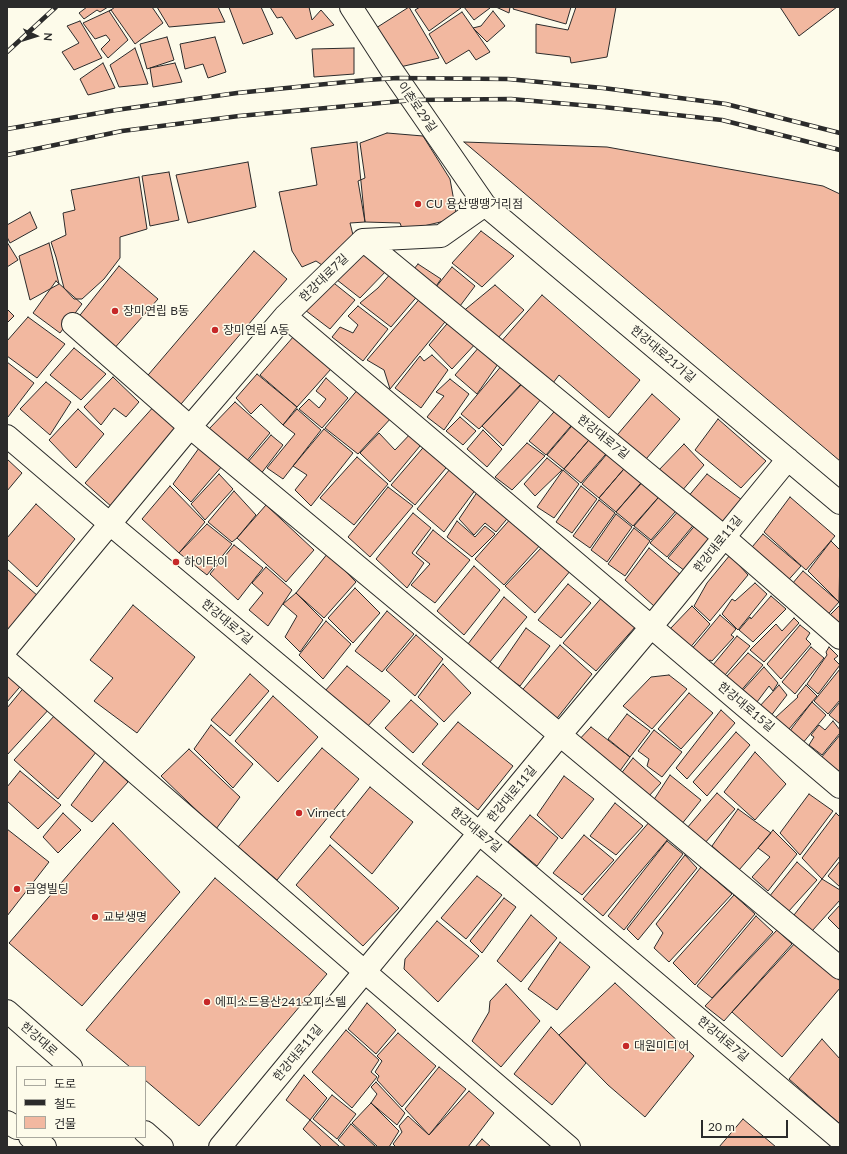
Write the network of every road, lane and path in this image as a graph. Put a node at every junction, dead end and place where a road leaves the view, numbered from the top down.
1 (351, 7) edge
2 (485, 205) junction
3 (363, 240) junction
4 (285, 316) junction
5 (73, 324) dead end
6 (190, 427) junction
7 (7, 436) edge
8 (788, 459) junction
9 (840, 503) edge
10 (110, 524) junction
11 (724, 537) junction
12 (651, 627) junction
13 (840, 638) edge
14 (7, 648) edge
15 (7, 661) edge
16 (560, 735) junction
17 (840, 787) edge
18 (479, 833) junction
19 (840, 968) edge
20 (365, 972) junction
21 (7, 1011) edge
22 (70, 1066) edge
23 (7, 1122) edge
24 (16, 1127) edge
25 (146, 1133) edge
26 (32, 1138) edge
27 (840, 1139) edge
28 (45, 1147) edge
29 (162, 1147) edge
30 (220, 1147) edge
31 (569, 1147) edge
32 (834, 1147) edge

1 - 2 street, 이촌로29길
2 - 3 street
2 - 8 street, 한강대로21가길
3 - 4 street, 한강대로7길
3 - 11 street, 한강대로7길
4 - 6 street, 한강대로7길
4 - 12 street
5 - 6 street
6 - 10 street, 한강대로7길
6 - 16 street
7 - 10 street
8 - 9 street, 한강대로21가길
8 - 11 street, 한강대로11길
10 - 14 street, 한강대로7길
10 - 18 street, 한강대로7길
11 - 12 street, 한강대로11길
11 - 13 street, 한강대로7길
12 - 16 street, 한강대로11길
12 - 17 street, 한강대로15길
15 - 20 street
16 - 18 street, 한강대로11길
16 - 19 street
18 - 20 street, 한강대로11길
18 - 27 street, 한강대로7길
20 - 30 street, 한강대로11길
20 - 31 street
21 - 22 street, 한강대로
23 - 24 street
25 - 29 street
26 - 28 street
27 - 32 street

